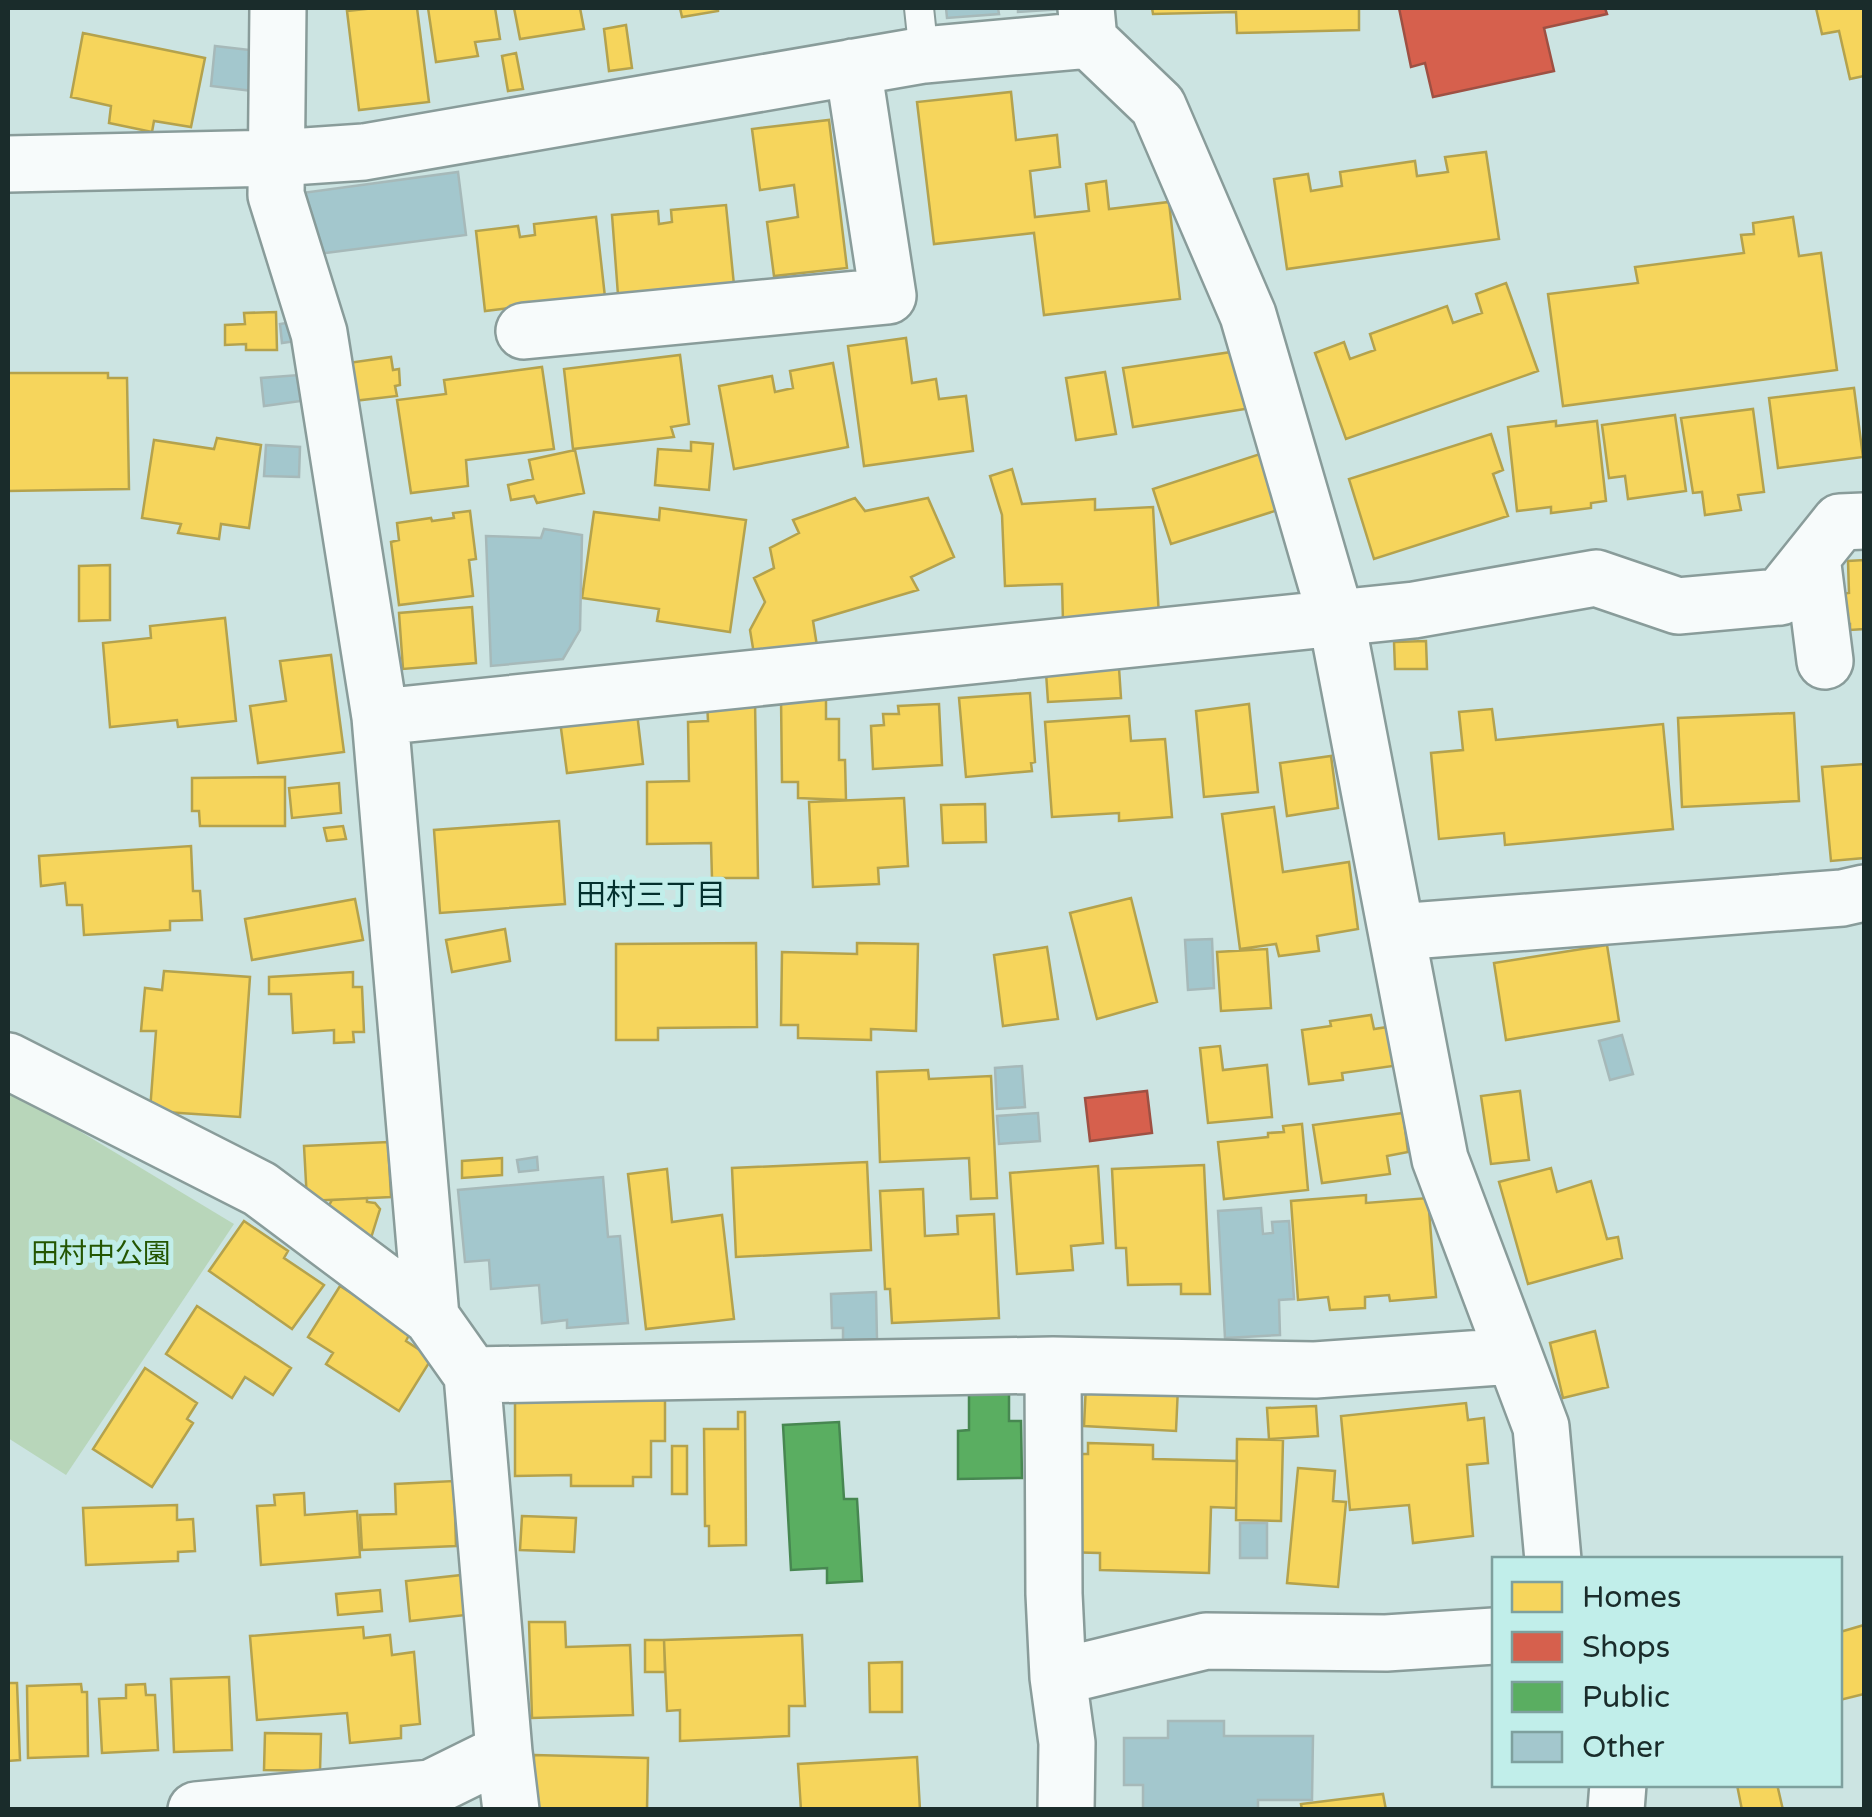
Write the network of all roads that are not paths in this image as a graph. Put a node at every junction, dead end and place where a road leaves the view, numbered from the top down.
1 (278, 8) edge
2 (1087, 24) edge
3 (921, 31) edge
4 (853, 67) junction
5 (276, 158) junction
6 (8, 164) edge
7 (524, 331) dead end
8 (1864, 521) edge
9 (1812, 558) junction
10 (1336, 618) junction
11 (1825, 661) dead end
12 (380, 716) junction
13 (1864, 893) edge
14 (1398, 932) junction
15 (8, 1061) edge
16 (431, 1317) junction
17 (1513, 1356) junction
18 (1053, 1366) junction
19 (472, 1375) junction
20 (1553, 1557) edge
21 (1492, 1636) edge
22 (1058, 1677) junction
23 (504, 1752) junction
24 (196, 1810) edge
25 (511, 1810) edge
26 (1066, 1810) edge

1 - 5 street
2 - 3 street
2 - 10 street
3 - 4 street
4 - 5 street
4 - 7 street
5 - 6 street
5 - 12 street
8 - 9 street
9 - 10 street
9 - 11 street
10 - 12 street
10 - 14 street
12 - 16 street
13 - 14 street
14 - 17 street
15 - 16 street
16 - 19 street
17 - 18 street
17 - 20 street
18 - 19 street
18 - 22 street
19 - 23 street
21 - 22 street
22 - 26 street
23 - 24 street
23 - 25 street

